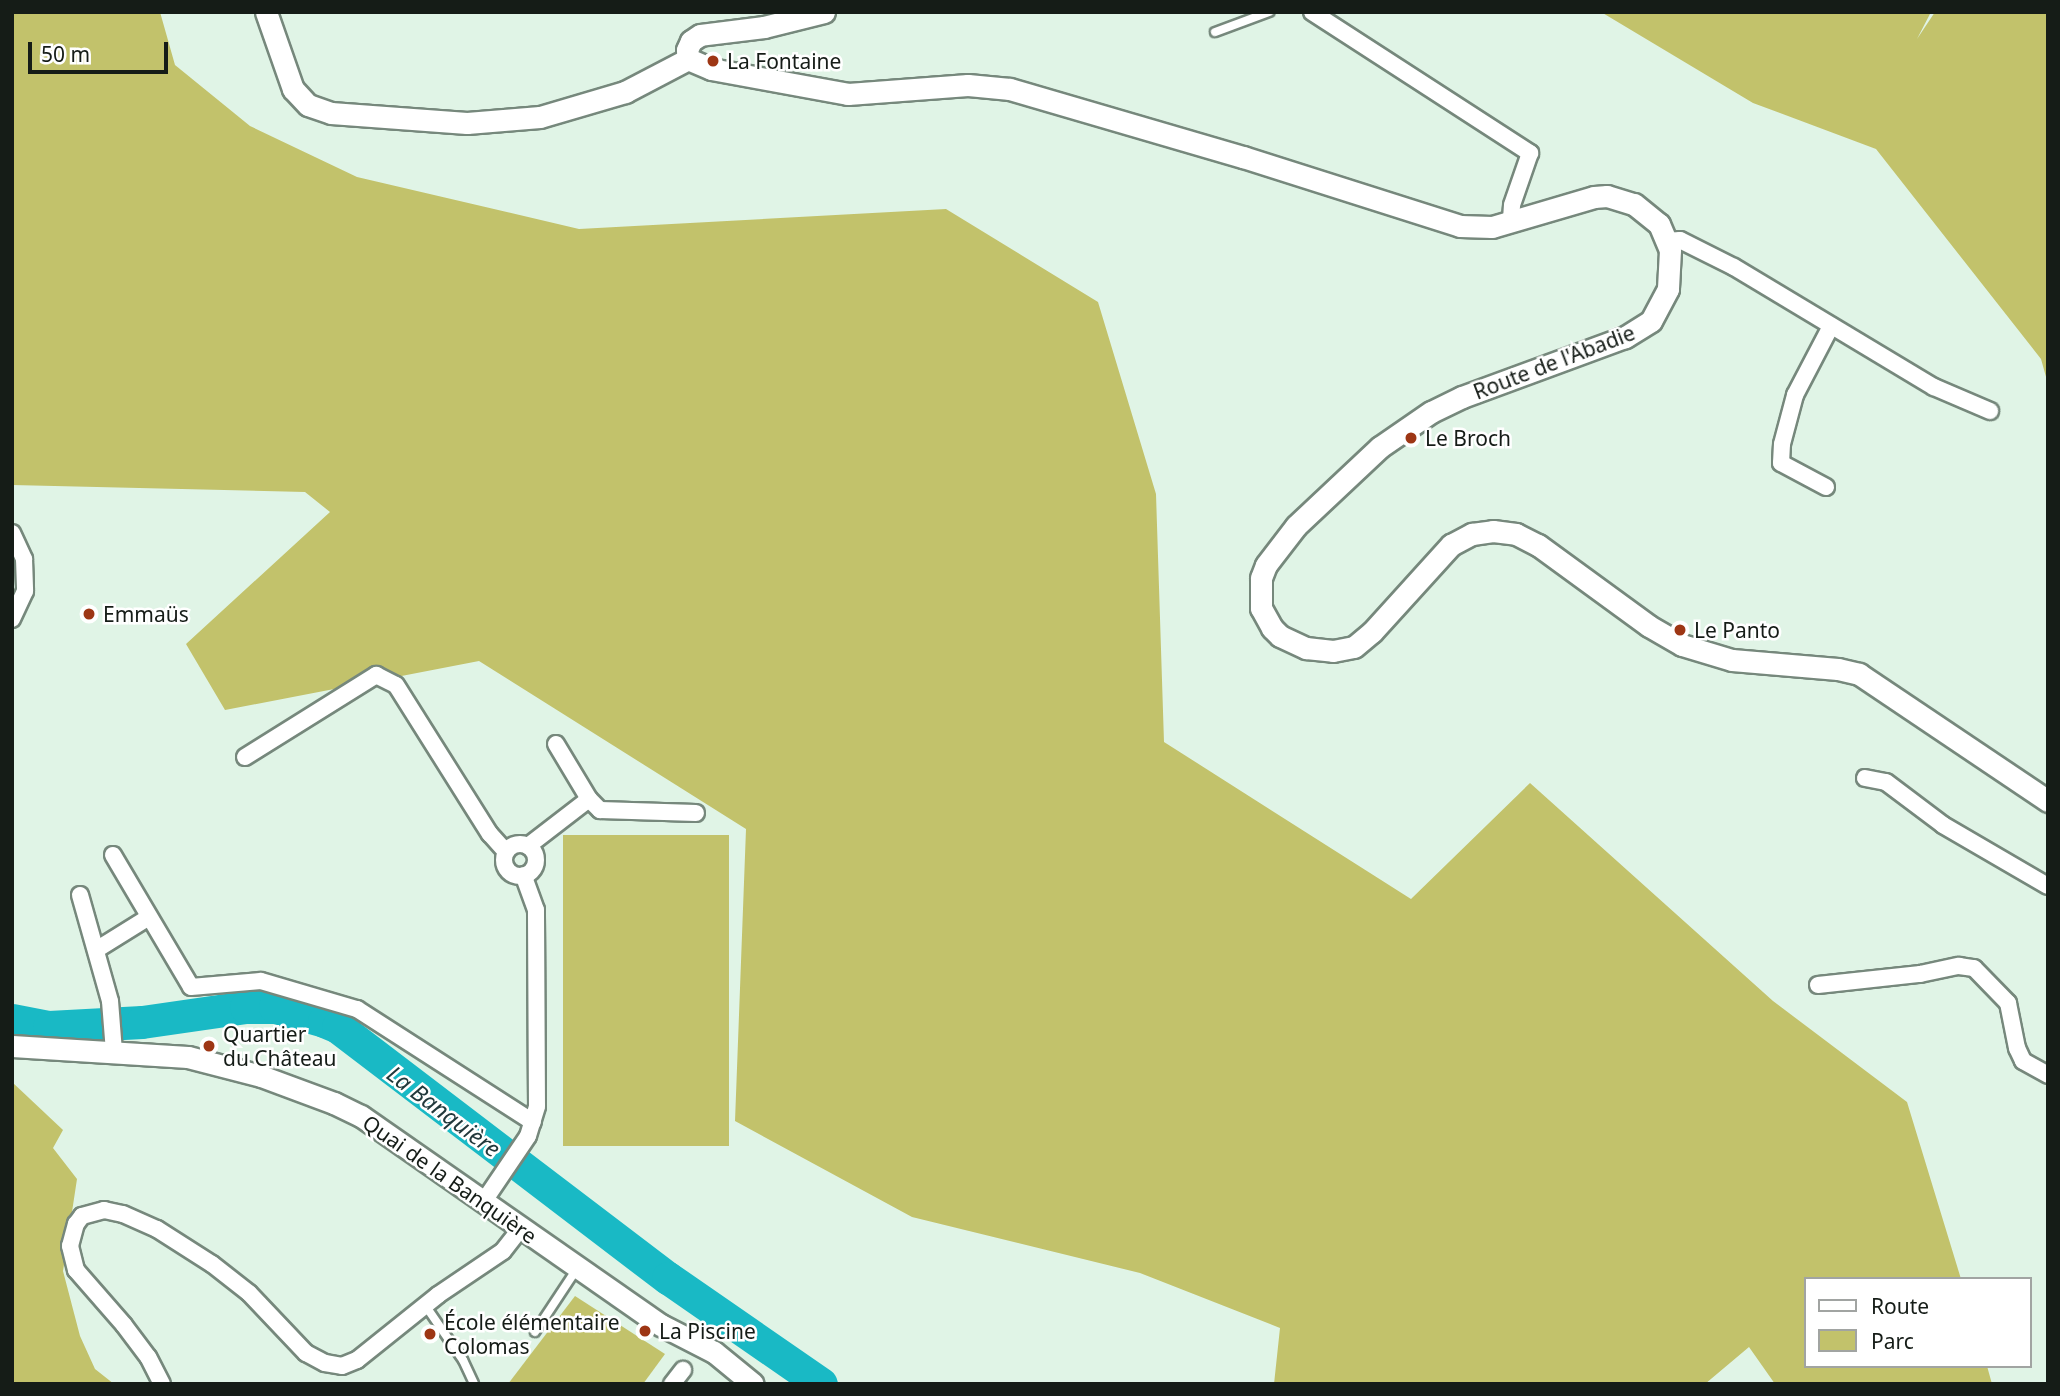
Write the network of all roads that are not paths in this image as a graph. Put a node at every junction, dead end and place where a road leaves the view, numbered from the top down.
1 (266, 12) edge
2 (824, 12) edge
3 (1269, 12) edge
4 (1312, 12) edge
5 (1215, 32) dead end
6 (688, 59) junction
7 (1511, 221) junction
8 (1666, 241) junction
9 (1830, 326) junction
10 (1990, 411) dead end
11 (1826, 487) dead end
12 (12, 533) edge
13 (12, 619) edge
14 (556, 744) dead end
15 (244, 757) dead end
16 (1865, 778) dead end
17 (589, 799) junction
18 (2048, 801) edge
19 (696, 813) dead end
20 (528, 846) junction
21 (506, 852) junction
22 (113, 855) dead end
23 (523, 876) junction
24 (2048, 886) edge
25 (80, 895) dead end
26 (149, 917) junction
27 (96, 950) junction
28 (1818, 985) dead end
29 (114, 1045) junction
30 (12, 1046) edge
31 (2048, 1075) edge
32 (530, 1129) junction
33 (489, 1193) junction
34 (522, 1227) junction
35 (578, 1266) junction
36 (425, 1305) junction
37 (536, 1332) dead end
38 (682, 1370) dead end
39 (162, 1384) edge
40 (474, 1384) edge
41 (672, 1384) edge
42 (753, 1384) edge

1 - 6 street
2 - 6 street
3 - 5 lane
4 - 7 street
6 - 7 street, Route de l'Abadie
7 - 8 street, Route de l'Abadie
8 - 9 street
8 - 18 street, Route de l'Abadie
9 - 10 street
9 - 11 street
12 - 13 street
14 - 17 street
15 - 21 street
16 - 24 street
17 - 19 street
17 - 20 street
20 - 21 street
20 - 23 street
21 - 23 street
22 - 26 street
23 - 32 street
25 - 27 street
26 - 27 street
26 - 32 street
27 - 29 street
28 - 31 street
29 - 30 street, Quai de la Banquière
29 - 33 street, Quai de la Banquière
32 - 33 street
33 - 34 street, Quai de la Banquière
34 - 35 street, Quai de la Banquière
34 - 36 street
35 - 37 lane
35 - 42 street, Quai de la Banquière
36 - 39 street
36 - 40 lane
38 - 41 street

